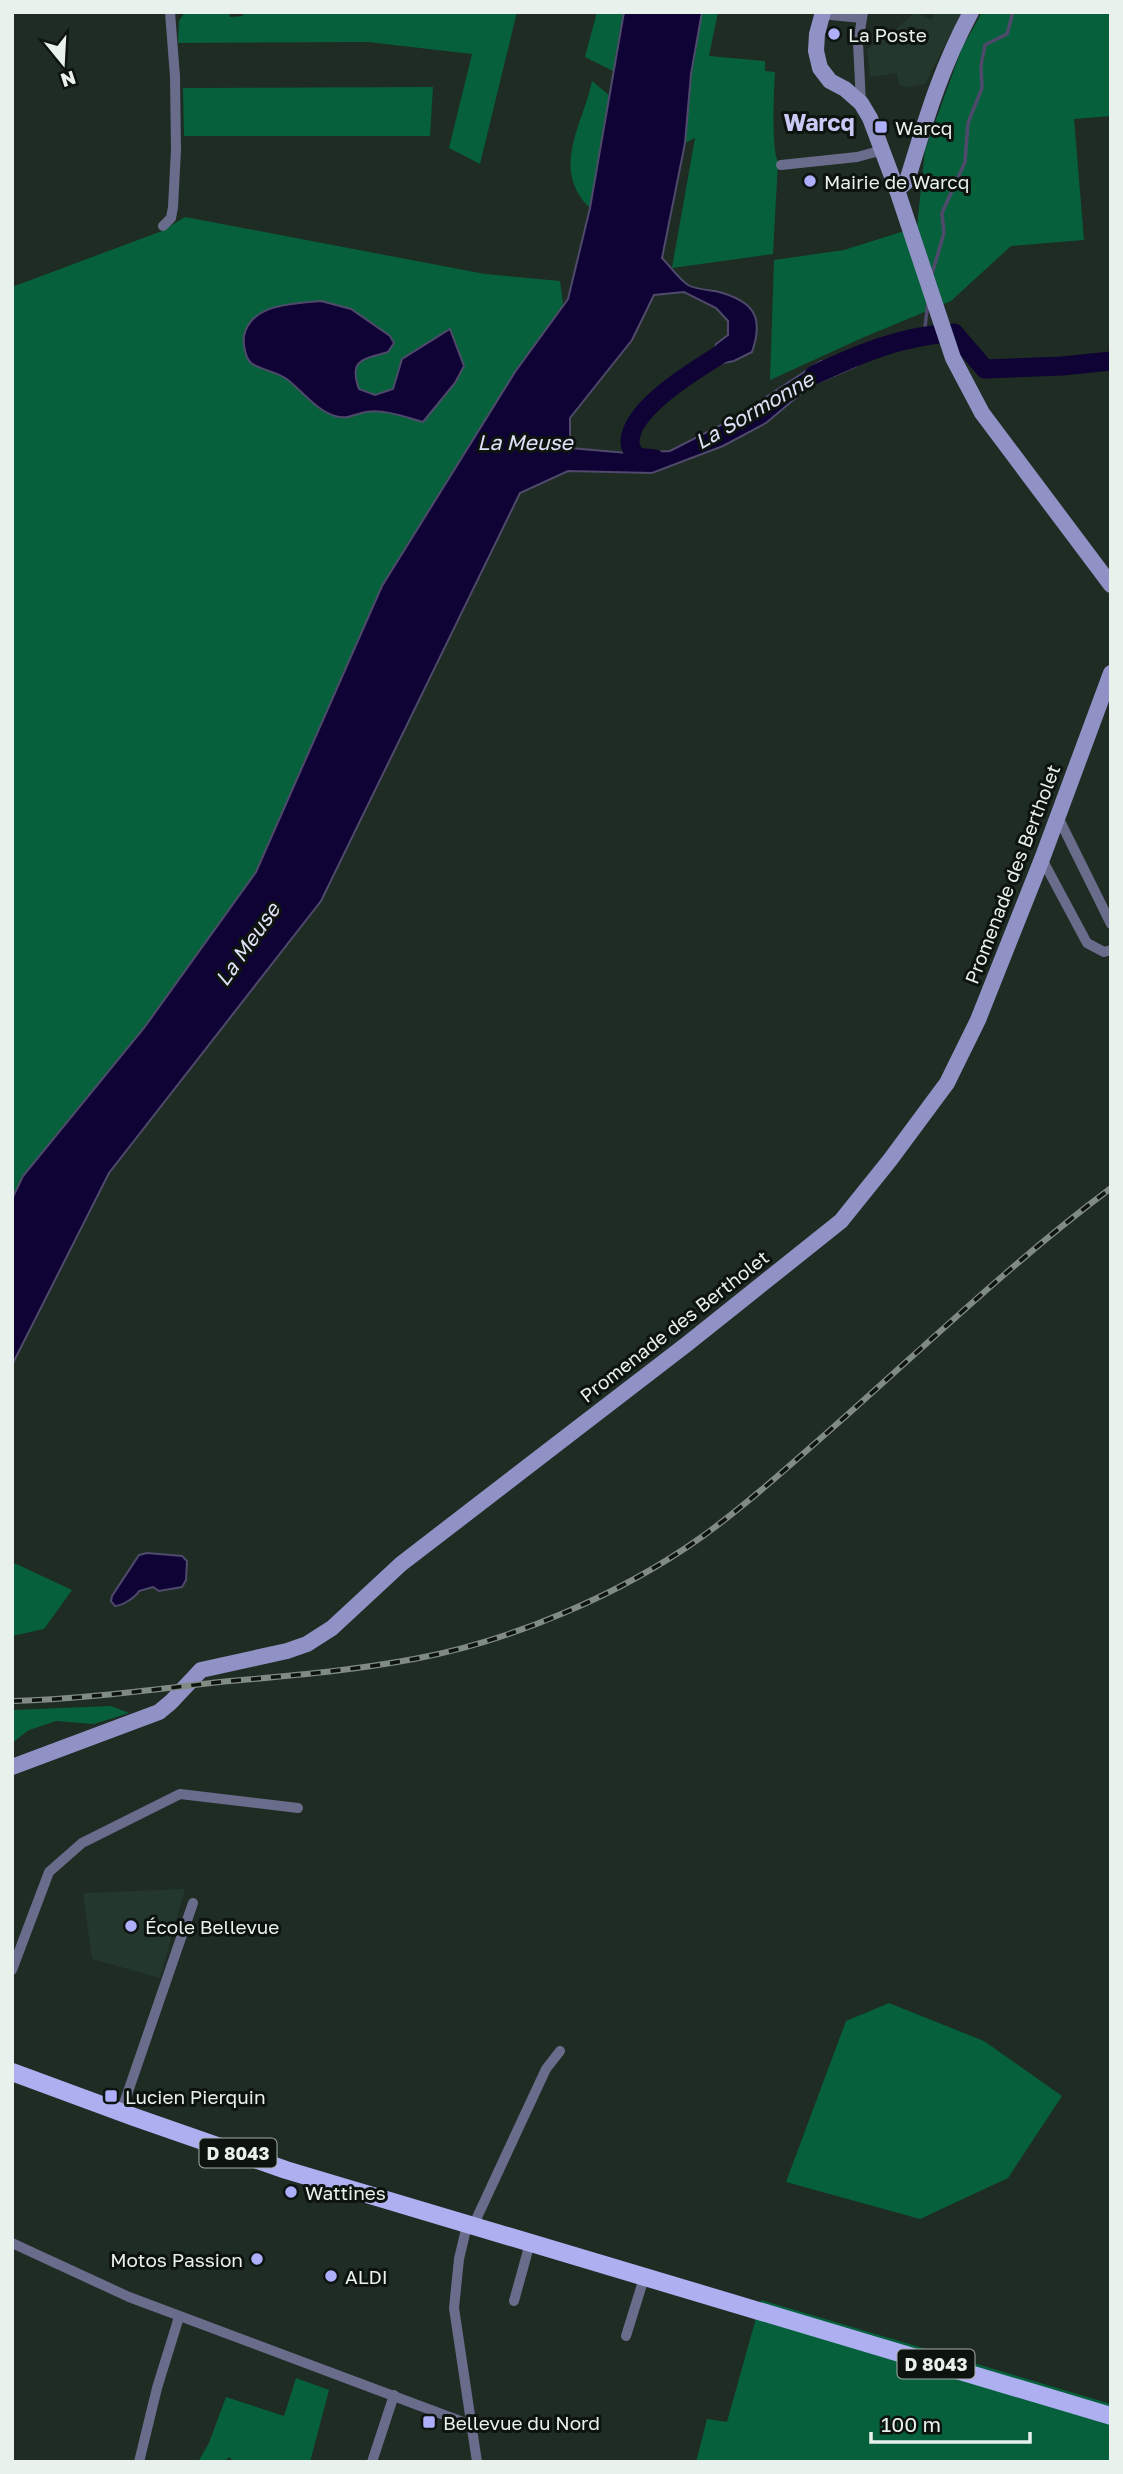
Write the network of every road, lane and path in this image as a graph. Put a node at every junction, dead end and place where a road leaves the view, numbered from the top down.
1 (170, 12) edge
2 (971, 12) edge
3 (823, 13) edge
4 (862, 15) edge
5 (861, 103) junction
6 (883, 150) junction
7 (781, 164) dead end
8 (897, 190) junction
9 (163, 226) dead end
10 (1111, 585) edge
11 (1111, 673) edge
12 (1058, 817) junction
13 (1042, 859) junction
14 (1111, 924) edge
15 (1111, 950) edge
16 (12, 1767) edge
17 (298, 1808) dead end
18 (193, 1903) dead end
19 (16, 1946) edge
20 (12, 1970) edge
21 (560, 2051) dead end
22 (12, 2072) edge
23 (121, 2112) junction
24 (470, 2226) junction
25 (12, 2243) edge
26 (530, 2243) junction
27 (643, 2278) junction
28 (514, 2301) dead end
29 (179, 2317) junction
30 (626, 2336) dead end
31 (394, 2395) junction
32 (1111, 2416) edge
33 (471, 2425) junction
34 (139, 2462) edge
35 (372, 2462) edge
36 (477, 2462) edge

1 - 9 street
2 - 8 street
3 - 4 street
3 - 5 street
4 - 5 street
5 - 6 street
6 - 7 street
6 - 8 street
8 - 10 street
11 - 12 street, Promenade des Bertholet
12 - 13 street, Promenade des Bertholet
12 - 14 street
13 - 15 street
13 - 16 street, Promenade des Bertholet
17 - 19 street
18 - 23 street
19 - 20 street
21 - 24 street
22 - 23 main road, D 8043
23 - 24 main road, D 8043
24 - 26 main road, D 8043
24 - 33 street
25 - 29 street
26 - 27 main road, D 8043
26 - 28 street
27 - 30 street
27 - 32 main road, D 8043
29 - 31 street
29 - 34 street
31 - 33 street
31 - 35 street
33 - 36 street

